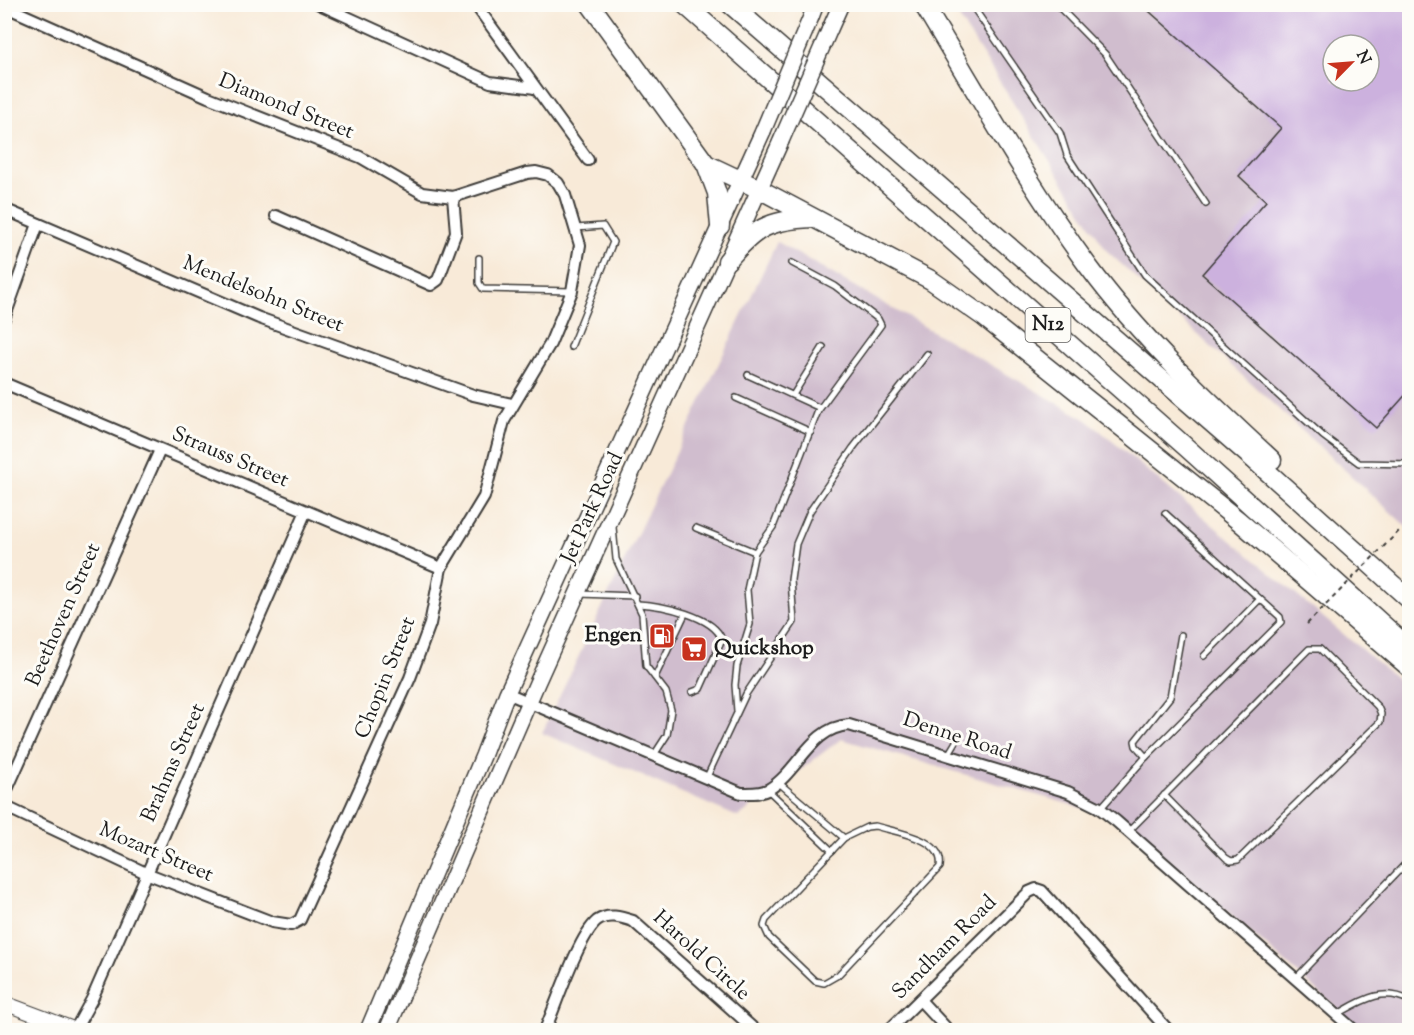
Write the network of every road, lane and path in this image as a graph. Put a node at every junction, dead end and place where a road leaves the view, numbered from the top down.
1 (319, 4) edge
2 (475, 4) edge
3 (590, 4) edge
4 (684, 4) edge
5 (730, 4) edge
6 (842, 4) edge
7 (923, 4) edge
8 (971, 4) edge
9 (1056, 4) edge
10 (4, 6) edge
11 (814, 11) edge
12 (535, 88) junction
13 (588, 160) dead end
14 (706, 165) junction
15 (555, 180) joint
16 (740, 181) junction
17 (759, 189) junction
18 (453, 197) junction
19 (1206, 204) dead end
20 (4, 209) edge
21 (276, 216) dead end
22 (812, 218) junction
23 (38, 224) junction
24 (720, 226) junction
25 (576, 228) junction
26 (479, 258) dead end
27 (728, 261) junction
28 (792, 263) dead end
29 (572, 291) junction
30 (4, 319) edge
31 (571, 347) dead end
32 (823, 347) dead end
33 (927, 354) dead end
34 (748, 375) dead end
35 (4, 382) edge
36 (793, 395) junction
37 (736, 398) dead end
38 (512, 404) junction
39 (820, 408) junction
40 (811, 432) junction
41 (160, 450) junction
42 (1410, 464) edge
43 (306, 511) junction
44 (1165, 513) dead end
45 (613, 516) junction
46 (696, 528) dead end
47 (1400, 530) dead end
48 (755, 552) junction
49 (441, 568) junction
50 (1410, 590) edge
51 (577, 593) junction
52 (635, 596) junction
53 (1260, 599) junction
54 (1410, 600) edge
55 (638, 604) junction
56 (685, 614) junction
57 (1307, 624) dead end
58 (1180, 635) dead end
59 (1410, 649) edge
60 (1204, 656) dead end
61 (1410, 668) edge
62 (655, 677) junction
63 (692, 692) dead end
64 (507, 693) junction
65 (529, 701) junction
66 (737, 714) junction
67 (960, 735) dead end
68 (654, 755) junction
69 (948, 755) junction
70 (1146, 757) junction
71 (706, 780) junction
72 (778, 782) junction
73 (768, 790) junction
74 (1164, 795) junction
75 (4, 796) edge
76 (4, 806) edge
77 (1100, 809) junction
78 (1128, 832) junction
79 (844, 838) junction
80 (832, 851) junction
81 (1410, 859) edge
82 (146, 873) junction
83 (296, 923) joint
84 (1295, 979) junction
85 (920, 1000) junction
86 (1410, 1001) edge
87 (4, 1003) edge
88 (1336, 1015) junction
89 (76, 1030) edge
90 (368, 1030) edge
91 (387, 1030) edge
92 (545, 1030) edge
93 (755, 1030) edge
94 (889, 1030) edge
95 (948, 1030) edge
96 (1168, 1030) edge
97 (1354, 1030) edge

1 - 12 street
2 - 12 street
3 - 14 highway
4 - 59 highway, N12
5 - 54 highway, N12
6 - 17 main road, Jet Park Road, bridge
7 - 50 highway
8 - 42 lane
9 - 19 lane
10 - 18 street, Diamond Street
11 - 16 main road, Jet Park Road, bridge
12 - 13 street
14 - 16 highway
14 - 24 highway
15 - 18 street, Diamond Street
15 - 25 street, Chopin Street
16 - 17 highway
16 - 24 main road, Jet Park Road
17 - 22 highway
17 - 27 main road, Jet Park Road
18 - 21 street
20 - 23 street, Mendelsohn Street
22 - 27 highway
22 - 61 highway
23 - 30 street
23 - 38 street, Mendelsohn Street
24 - 64 main road, Jet Park Road
25 - 29 street, Chopin Street
25 - 31 lane
26 - 29 lane
27 - 45 main road, Jet Park Road
28 - 39 lane
29 - 38 street, Chopin Street
32 - 36 lane
33 - 66 lane
34 - 36 lane
35 - 41 street, Strauss Street
36 - 39 lane
37 - 40 lane
38 - 49 street, Chopin Street
39 - 40 lane
40 - 48 lane
41 - 43 street, Strauss Street
41 - 75 street, Beethoven Street
43 - 49 street, Strauss Street
43 - 82 street, Brahms Street
44 - 53 lane
45 - 51 main road, Jet Park Road
45 - 52 lane
46 - 48 lane
47 - 57 path, bridge
48 - 66 lane
49 - 83 street, Chopin Street
51 - 52 lane
51 - 65 main road, Jet Park Road
52 - 55 lane
53 - 60 lane
53 - 70 lane
55 - 56 lane
55 - 62 lane
56 - 62 lane
56 - 63 lane
58 - 70 lane
62 - 68 lane
64 - 65 street
64 - 90 main road, Jet Park Road
65 - 68 street
65 - 91 main road, Jet Park Road
66 - 71 lane
67 - 69 lane
68 - 71 street
69 - 72 street, Denne Road
69 - 77 street, Denne Road
70 - 77 lane
71 - 73 street
72 - 73 street, Denne Road
72 - 79 lane
73 - 80 lane
74 - 74 lane
74 - 78 lane
76 - 82 street, Mozart Street
77 - 78 street, Denne Road
78 - 84 street, Denne Road
79 - 80 lane
79 - 80 lane
81 - 84 lane
82 - 83 street, Mozart Street
82 - 89 street, Brahms Street
84 - 88 street, Denne Road
85 - 94 street, Sandham Road
85 - 95 street
85 - 96 street, Sandham Road
86 - 88 lane
87 - 89 main road
88 - 97 street, Denne Road
92 - 93 street, Harold Circle

